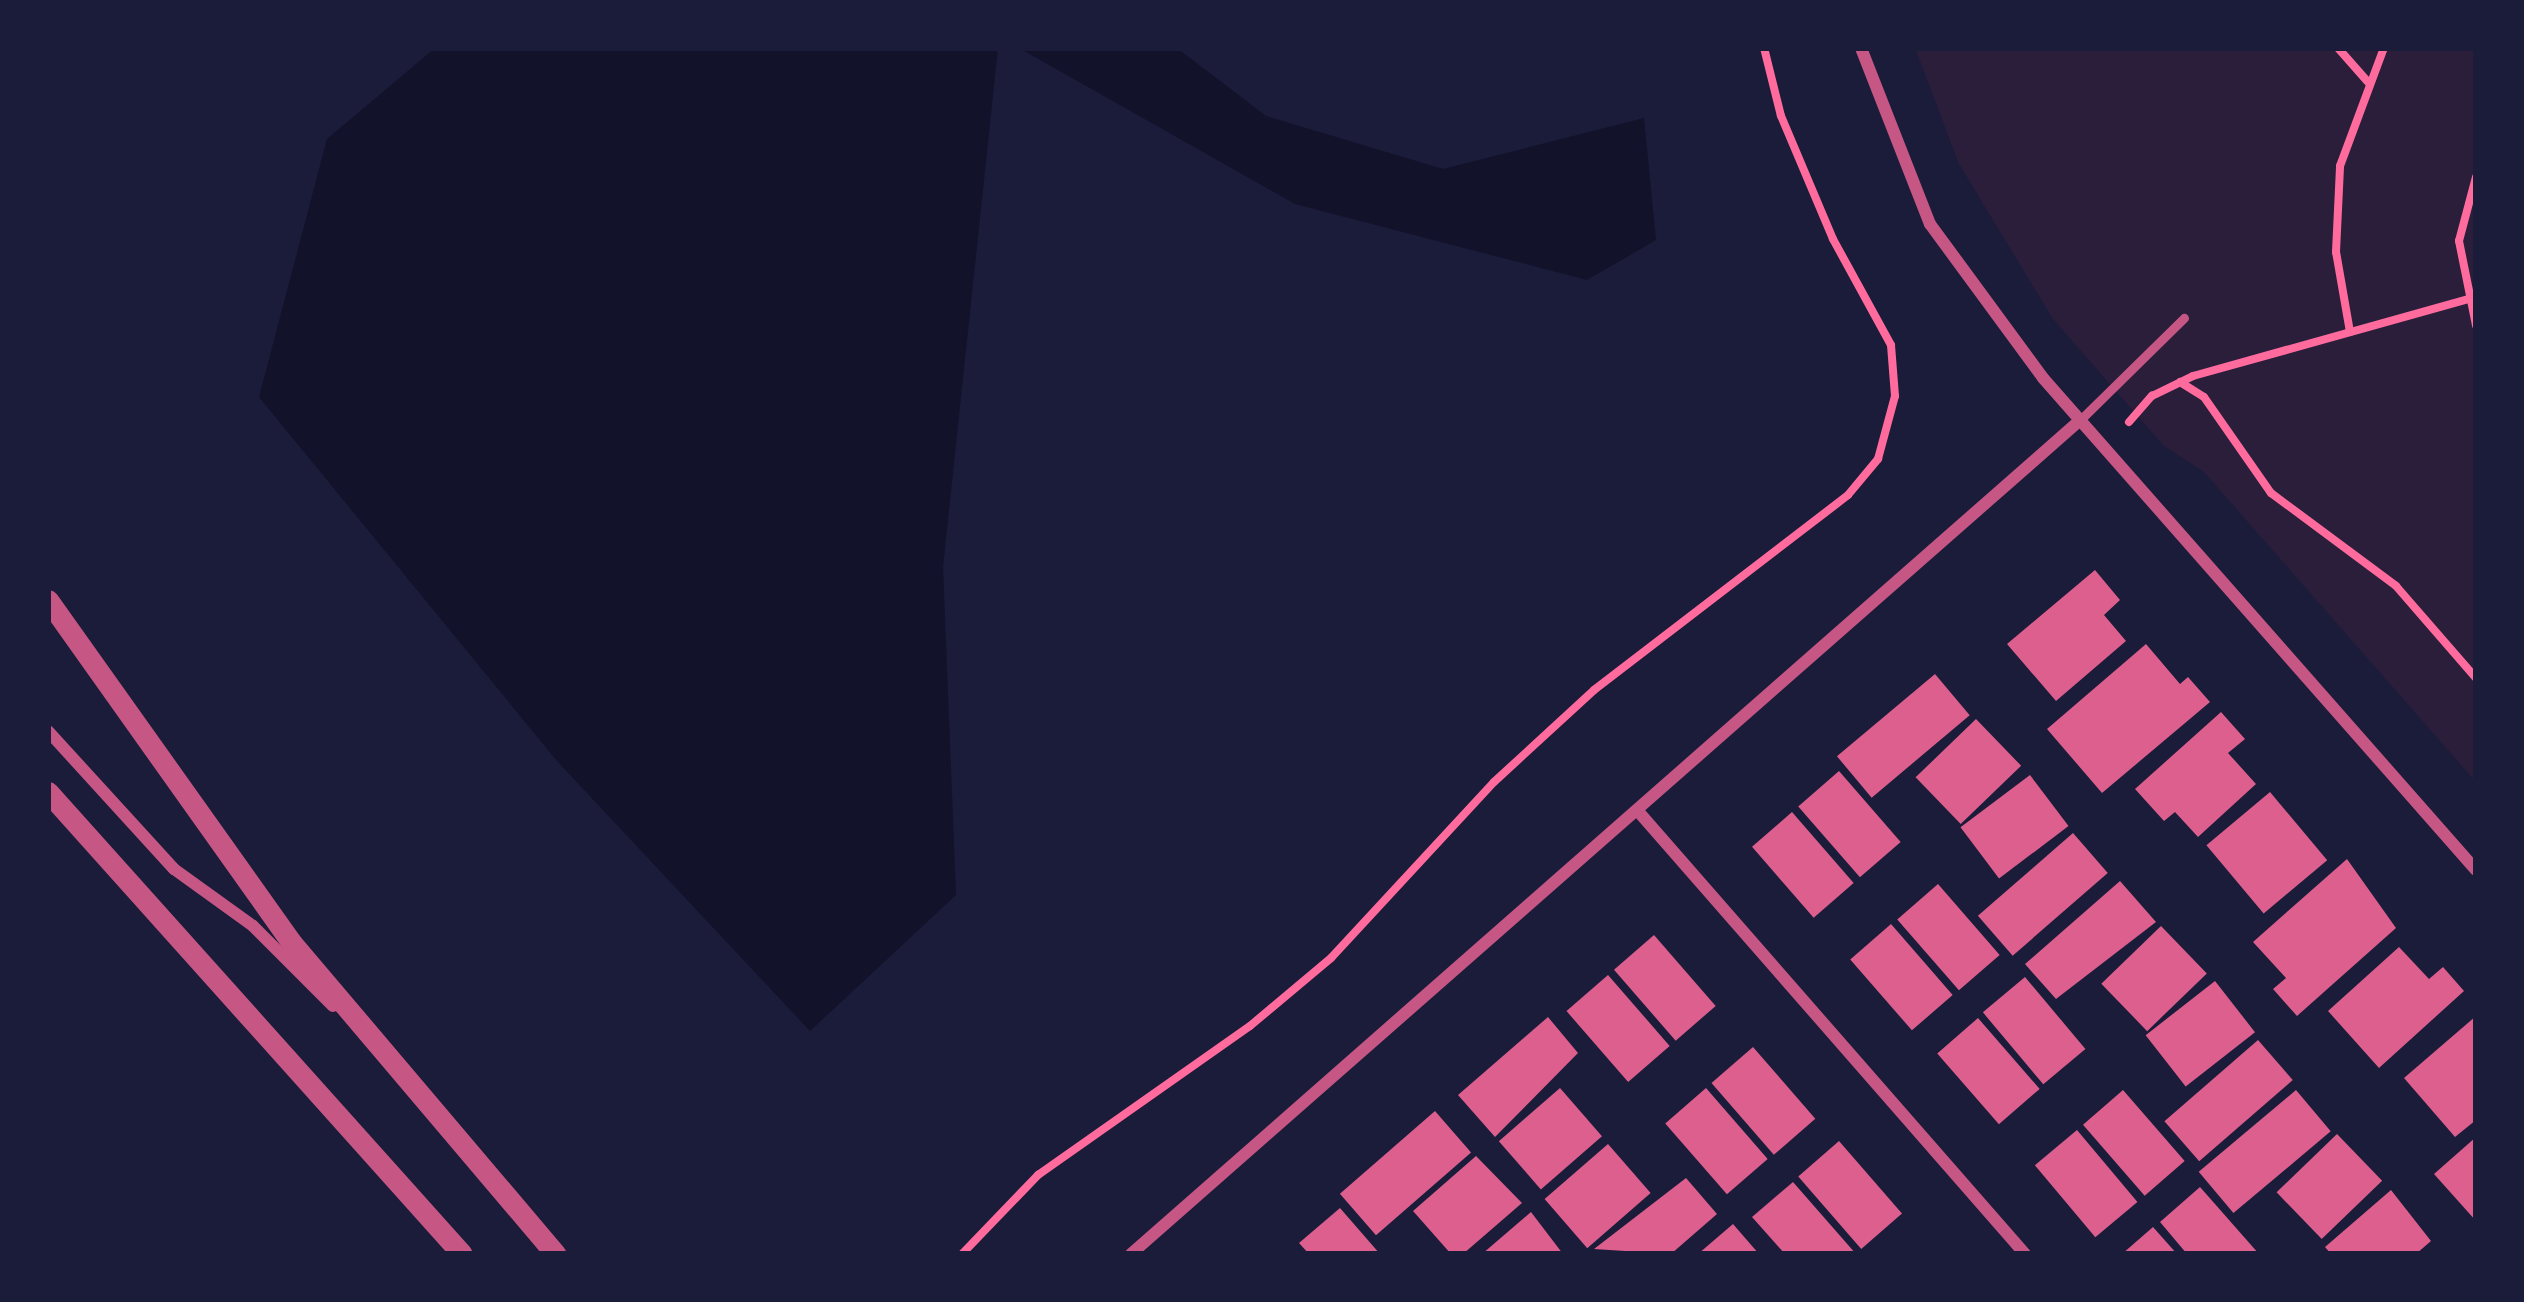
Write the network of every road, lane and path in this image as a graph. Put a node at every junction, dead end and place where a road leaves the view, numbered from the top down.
1 (1764, 48) edge
2 (1861, 48) edge
3 (2338, 48) edge
4 (2384, 48) edge
5 (2368, 82) junction
6 (2476, 177) edge
7 (2470, 299) edge
8 (2184, 318) dead end
9 (2476, 325) edge
10 (2350, 332) junction
11 (2180, 382) junction
12 (2129, 422) dead end
13 (2077, 423) junction
14 (48, 600) edge
15 (2476, 678) edge
16 (48, 731) edge
17 (48, 792) edge
18 (1637, 810) junction
19 (2476, 870) edge
20 (376, 1049) junction
21 (462, 1254) edge
22 (556, 1254) edge
23 (962, 1254) edge
24 (1131, 1254) edge
25 (2025, 1254) edge

1 - 23 path
2 - 13 street
3 - 5 path
4 - 5 path
5 - 10 path
6 - 7 path
7 - 9 path
7 - 10 path
8 - 13 lane
10 - 11 path
11 - 12 path
11 - 15 path
13 - 18 street
13 - 19 street
14 - 20 street
16 - 20 street
17 - 21 street
18 - 24 street
18 - 25 street
20 - 22 street

